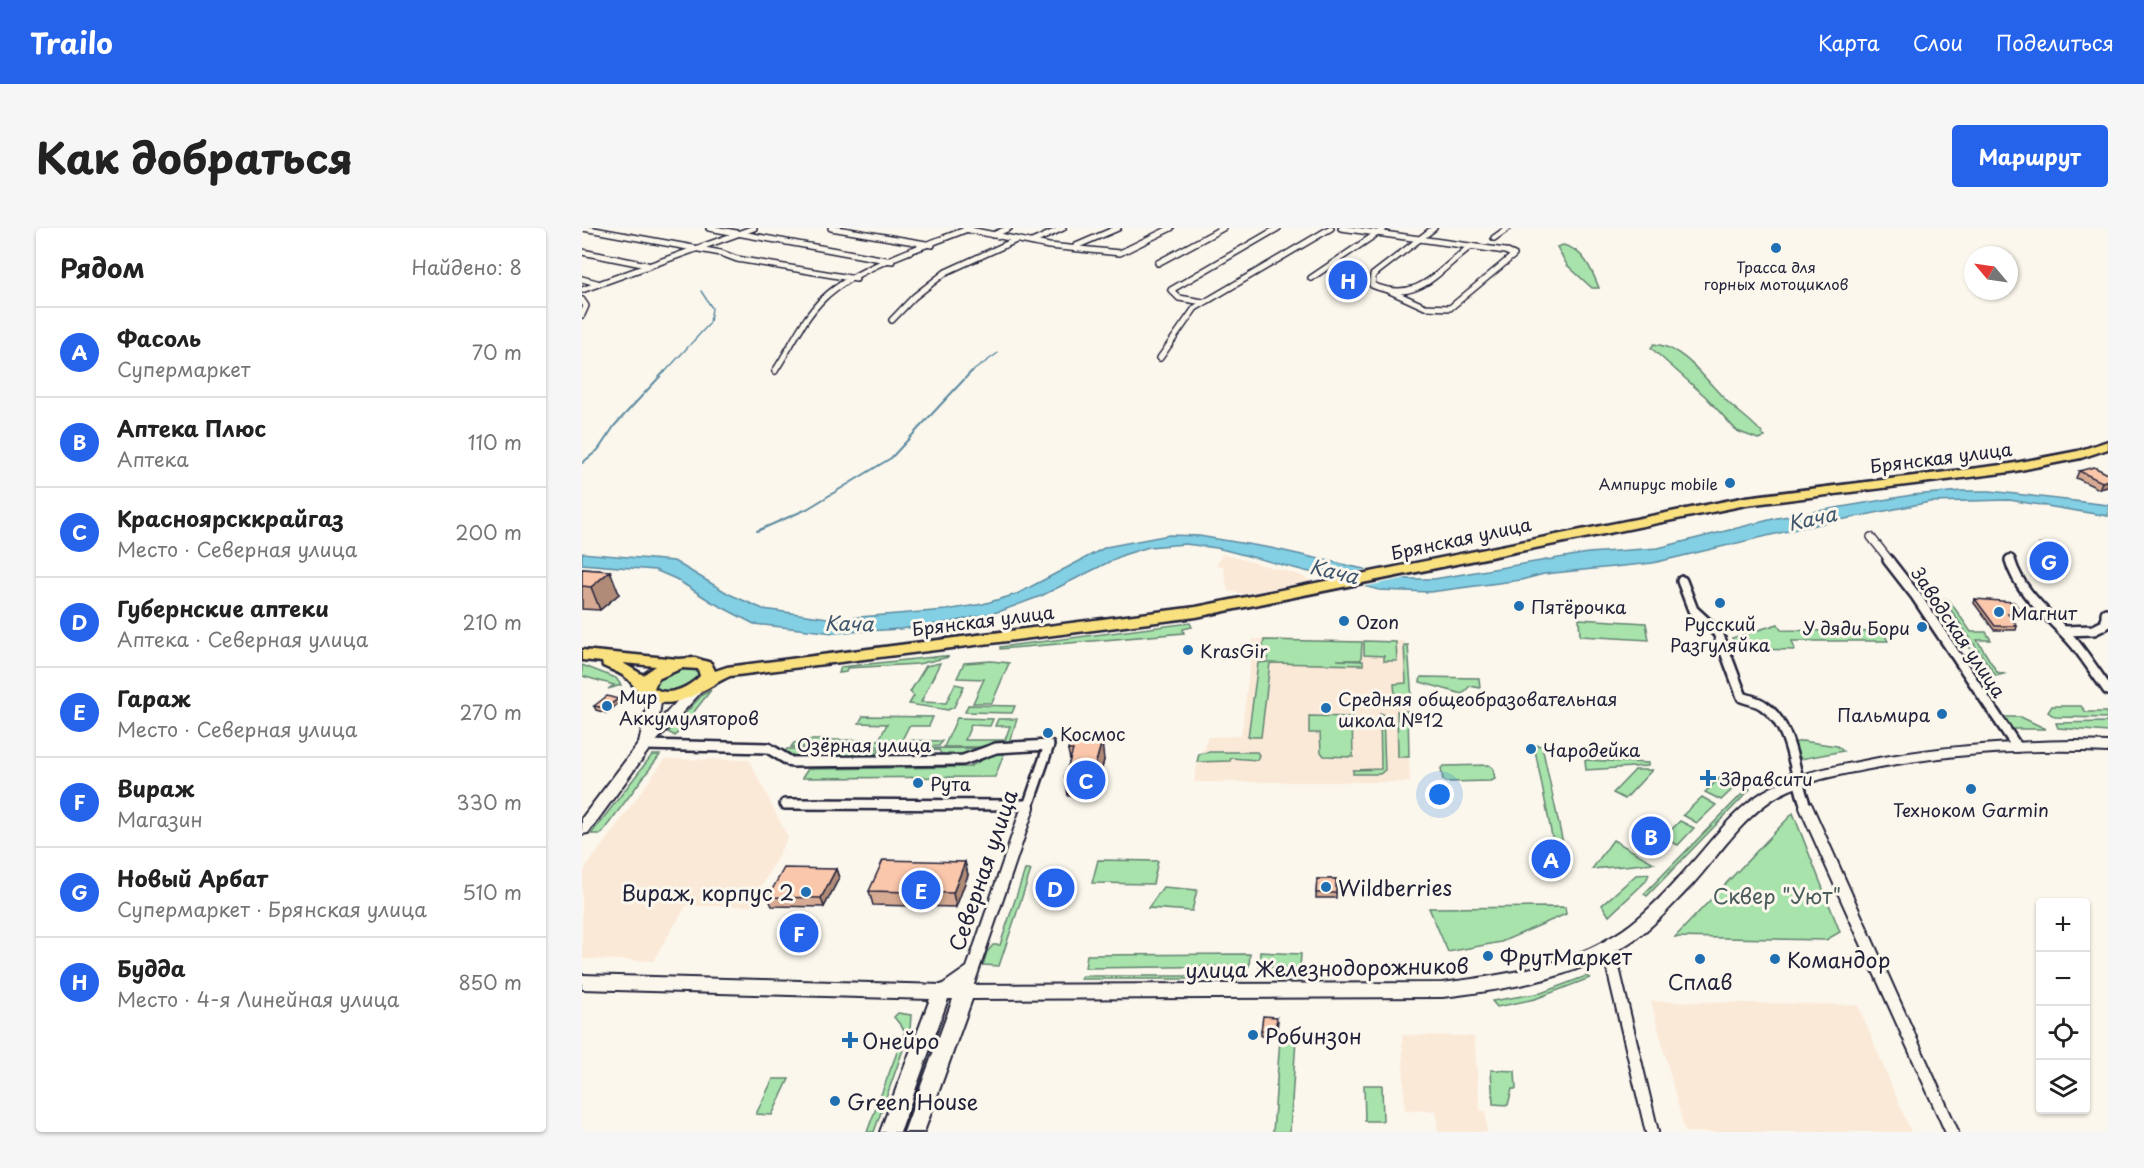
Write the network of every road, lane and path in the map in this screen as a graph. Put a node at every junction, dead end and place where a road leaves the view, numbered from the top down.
1 (583, 228) edge
2 (709, 228) edge
3 (754, 228) edge
4 (831, 228) edge
5 (956, 228) edge
6 (1009, 228) edge
7 (1063, 228) edge
8 (1118, 228) edge
9 (1171, 228) edge
10 (1223, 228) edge
11 (1278, 228) edge
12 (1331, 228) edge
13 (1341, 228) edge
14 (1385, 228) edge
15 (1434, 228) edge
16 (1508, 228) edge
17 (968, 229) edge
18 (739, 233) junction
19 (1376, 234) junction
20 (993, 235) junction
21 (1494, 238) dead end
22 (1016, 240) junction
23 (1421, 240) junction
24 (1032, 242) junction
25 (1475, 244) dead end
26 (932, 245) junction
27 (1468, 247) junction
28 (1068, 248) junction
29 (694, 249) junction
30 (582, 252) edge
31 (893, 261) junction
32 (1158, 262) dead end
33 (647, 265) junction
34 (1311, 278) dead end
35 (582, 279) edge
36 (856, 279) junction
37 (597, 283) junction
38 (582, 290) edge
39 (1390, 291) junction
40 (582, 300) edge
41 (1203, 302) junction
42 (582, 315) edge
43 (892, 320) dead end
44 (1160, 358) dead end
45 (775, 371) dead end
46 (2108, 445) edge
47 (1871, 537) dead end
48 (2010, 559) dead end
49 (1682, 582) dead end
50 (2106, 613) dead end
51 (2064, 631) junction
52 (586, 656) edge
53 (819, 661) junction
54 (688, 663) junction
55 (700, 685) junction
56 (2108, 690) edge
57 (650, 691) junction
58 (645, 745) junction
59 (1049, 745) joint
60 (2018, 747) junction
61 (2108, 747) edge
62 (1800, 780) junction
63 (785, 804) dead end
64 (1029, 805) junction
65 (582, 829) edge
66 (1608, 947) junction
67 (972, 971) junction
68 (582, 982) edge
69 (942, 992) junction
70 (965, 992) junction
71 (890, 1132) edge
72 (914, 1132) edge
73 (1652, 1132) edge
74 (1952, 1132) edge

1 - 29 street
2 - 18 street
3 - 18 street
4 - 26 street
5 - 17 street
6 - 20 street
7 - 24 street
8 - 28 street
9 - 28 street
10 - 32 street
11 - 41 street
12 - 41 street
13 - 19 street
14 - 19 street
15 - 23 street
16 - 21 street
17 - 20 street
17 - 26 street
18 - 29 street
18 - 31 street
19 - 23 street
19 - 34 street
20 - 22 street
22 - 24 street
22 - 43 street
23 - 27 street
23 - 39 street
24 - 28 street
25 - 27 street
26 - 31 street
27 - 39 street
27 - 39 street
29 - 33 street
29 - 36 street
30 - 33 street
31 - 36 street
33 - 37 street
35 - 37 street
36 - 45 street
37 - 38 street
40 - 42 street
41 - 44 street
46 - 53 highway, Брянская улица
47 - 60 street, Заводская улица
48 - 51 street
49 - 62 street
50 - 51 street
51 - 56 street
52 - 54 highway, Брянская улица
52 - 57 highway, Брянская улица
53 - 54 highway, Брянская улица
53 - 55 highway, Брянская улица
54 - 55 highway
54 - 57 highway, Брянская улица
55 - 57 highway, Брянская улица
55 - 58 street
57 - 58 street
58 - 59 street, Озёрная улица
58 - 65 street
59 - 64 street, Северная улица
60 - 61 street, улица Железнодорожников
60 - 62 street, улица Железнодорожников
62 - 66 street, улица Железнодорожников
62 - 74 street
63 - 64 street
64 - 67 street, Северная улица
66 - 70 street, улица Железнодорожников
66 - 73 street
67 - 69 street, Северная улица
67 - 70 street
68 - 69 street, улица Железнодорожников
69 - 70 street, улица Железнодорожников
69 - 71 street
70 - 72 street

